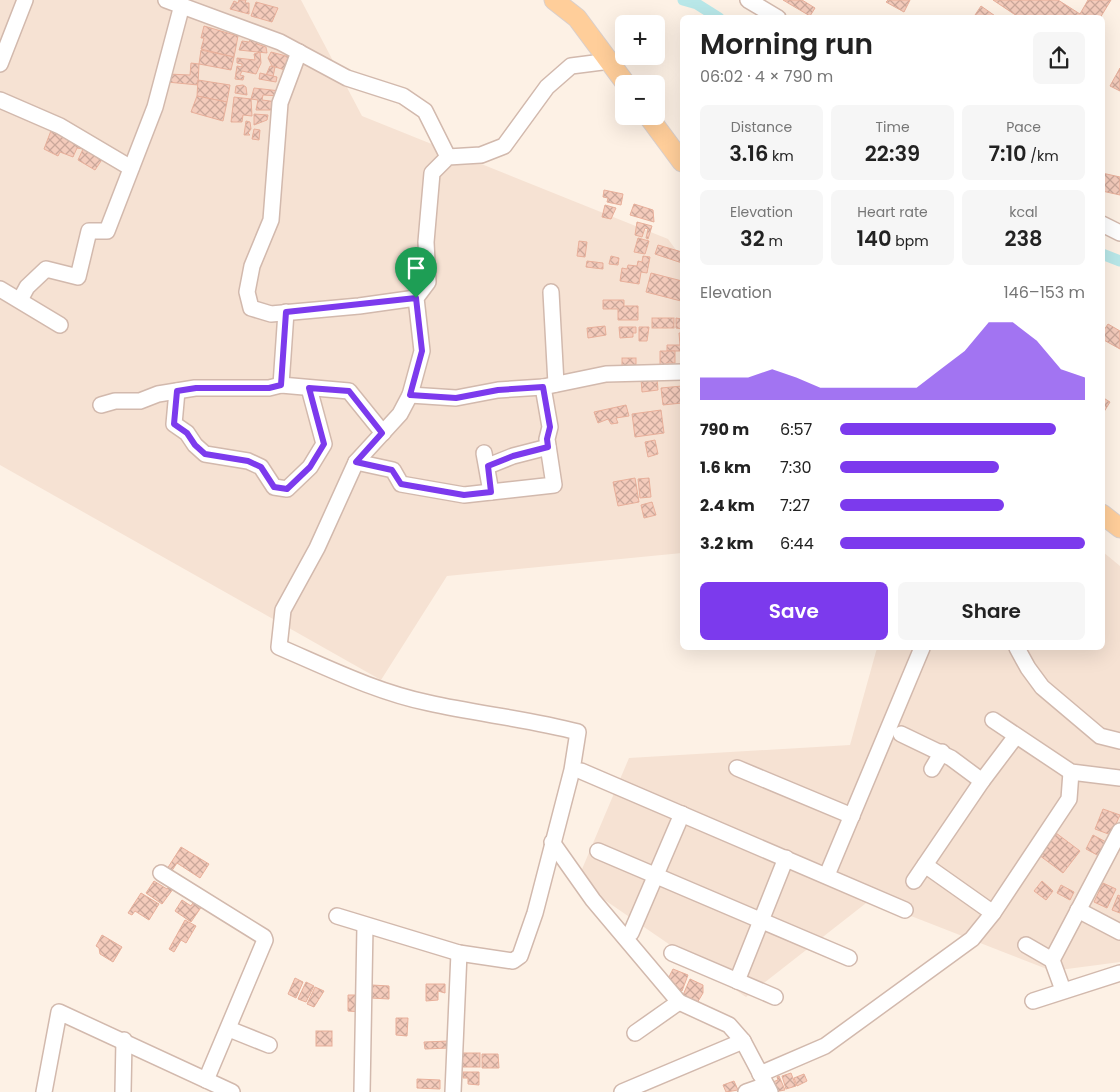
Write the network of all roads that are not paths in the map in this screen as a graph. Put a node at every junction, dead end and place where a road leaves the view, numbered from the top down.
1 (25, 0) edge
2 (166, 0) edge
3 (554, 0) edge
4 (748, 0) edge
5 (182, 5) junction
6 (773, 15) edge
7 (299, 52) junction
8 (610, 62) junction
9 (0, 64) edge
10 (619, 75) edge
11 (0, 100) edge
12 (655, 125) edge
13 (448, 156) junction
14 (680, 159) edge
15 (131, 168) junction
16 (1105, 226) edge
17 (1120, 233) edge
18 (0, 289) edge
19 (551, 292) dead end
20 (416, 298) junction
21 (20, 300) junction
22 (286, 312) junction
23 (60, 325) dead end
24 (680, 372) edge
25 (281, 385) junction
26 (550, 386) junction
27 (309, 388) junction
28 (177, 391) junction
29 (410, 395) junction
30 (101, 405) dead end
31 (382, 433) junction
32 (548, 447) junction
33 (356, 462) junction
34 (491, 492) junction
35 (1105, 516) edge
36 (1120, 528) edge
37 (921, 650) edge
38 (1018, 650) edge
39 (993, 720) dead end
40 (901, 734) dead end
41 (1016, 736) junction
42 (1120, 741) edge
43 (942, 752) junction
44 (737, 768) dead end
45 (932, 769) dead end
46 (581, 771) dead end
47 (1071, 772) junction
48 (1120, 778) edge
49 (982, 781) junction
50 (682, 814) junction
51 (852, 816) junction
52 (1120, 831) edge
53 (552, 842) junction
54 (1116, 850) edge
55 (598, 851) dead end
56 (786, 858) junction
57 (925, 865) junction
58 (160, 873) dead end
59 (656, 875) junction
60 (827, 875) junction
61 (914, 881) dead end
62 (905, 910) dead end
63 (1078, 910) junction
64 (993, 913) junction
65 (337, 916) dead end
66 (761, 920) junction
67 (365, 926) junction
68 (1120, 932) edge
69 (630, 933) dead end
70 (1026, 945) dead end
71 (459, 953) junction
72 (672, 953) dead end
73 (849, 958) dead end
74 (1052, 960) junction
75 (1120, 973) edge
76 (737, 981) junction
77 (1063, 990) junction
78 (775, 997) dead end
79 (1033, 1001) dead end
80 (679, 1002) junction
81 (229, 1029) junction
82 (635, 1033) dead end
83 (124, 1040) junction
84 (743, 1041) junction
85 (269, 1045) dead end
86 (765, 1083) edge
87 (211, 1085) edge
88 (44, 1092) edge
89 (123, 1092) edge
90 (232, 1092) edge
91 (362, 1092) edge
92 (453, 1092) edge
93 (622, 1092) edge
94 (746, 1092) edge

1 - 9 street
2 - 5 street
3 - 8 main road
4 - 6 street
5 - 7 street
5 - 15 street
7 - 13 street
7 - 22 street
8 - 10 main road
8 - 13 street
11 - 15 street
12 - 14 main road
13 - 20 street
15 - 21 street
16 - 17 street
18 - 21 street
19 - 26 street
20 - 22 street
20 - 29 street
21 - 23 street
22 - 25 street
24 - 26 street
25 - 27 street
25 - 28 street
26 - 29 street
26 - 32 street
27 - 28 street
27 - 31 street
28 - 30 street
29 - 31 street
31 - 33 street
32 - 34 street
32 - 34 street
33 - 34 street
33 - 53 street
35 - 36 main road
37 - 51 street
38 - 42 street
39 - 41 street
40 - 43 street
41 - 47 street
41 - 49 street
43 - 45 street
43 - 49 street
44 - 51 street
46 - 50 street
47 - 48 street
47 - 64 street
49 - 57 street
50 - 56 street
50 - 59 street
51 - 60 street
52 - 54 street
53 - 71 street
53 - 80 street
54 - 63 street
55 - 59 street
56 - 60 street
56 - 66 street
57 - 61 street
57 - 64 street
58 - 81 street
59 - 66 street
59 - 69 street
60 - 62 street
63 - 68 street
63 - 74 street
64 - 86 street
65 - 67 street
66 - 73 street
66 - 76 street
67 - 71 street
67 - 91 street
70 - 74 street
71 - 92 street
72 - 76 street
74 - 77 street
75 - 77 street
76 - 78 street
77 - 79 street
80 - 82 street
80 - 84 street
81 - 85 street
81 - 87 street
83 - 87 street
83 - 88 street
83 - 89 street
84 - 86 street
84 - 93 street
86 - 94 street
87 - 90 street

